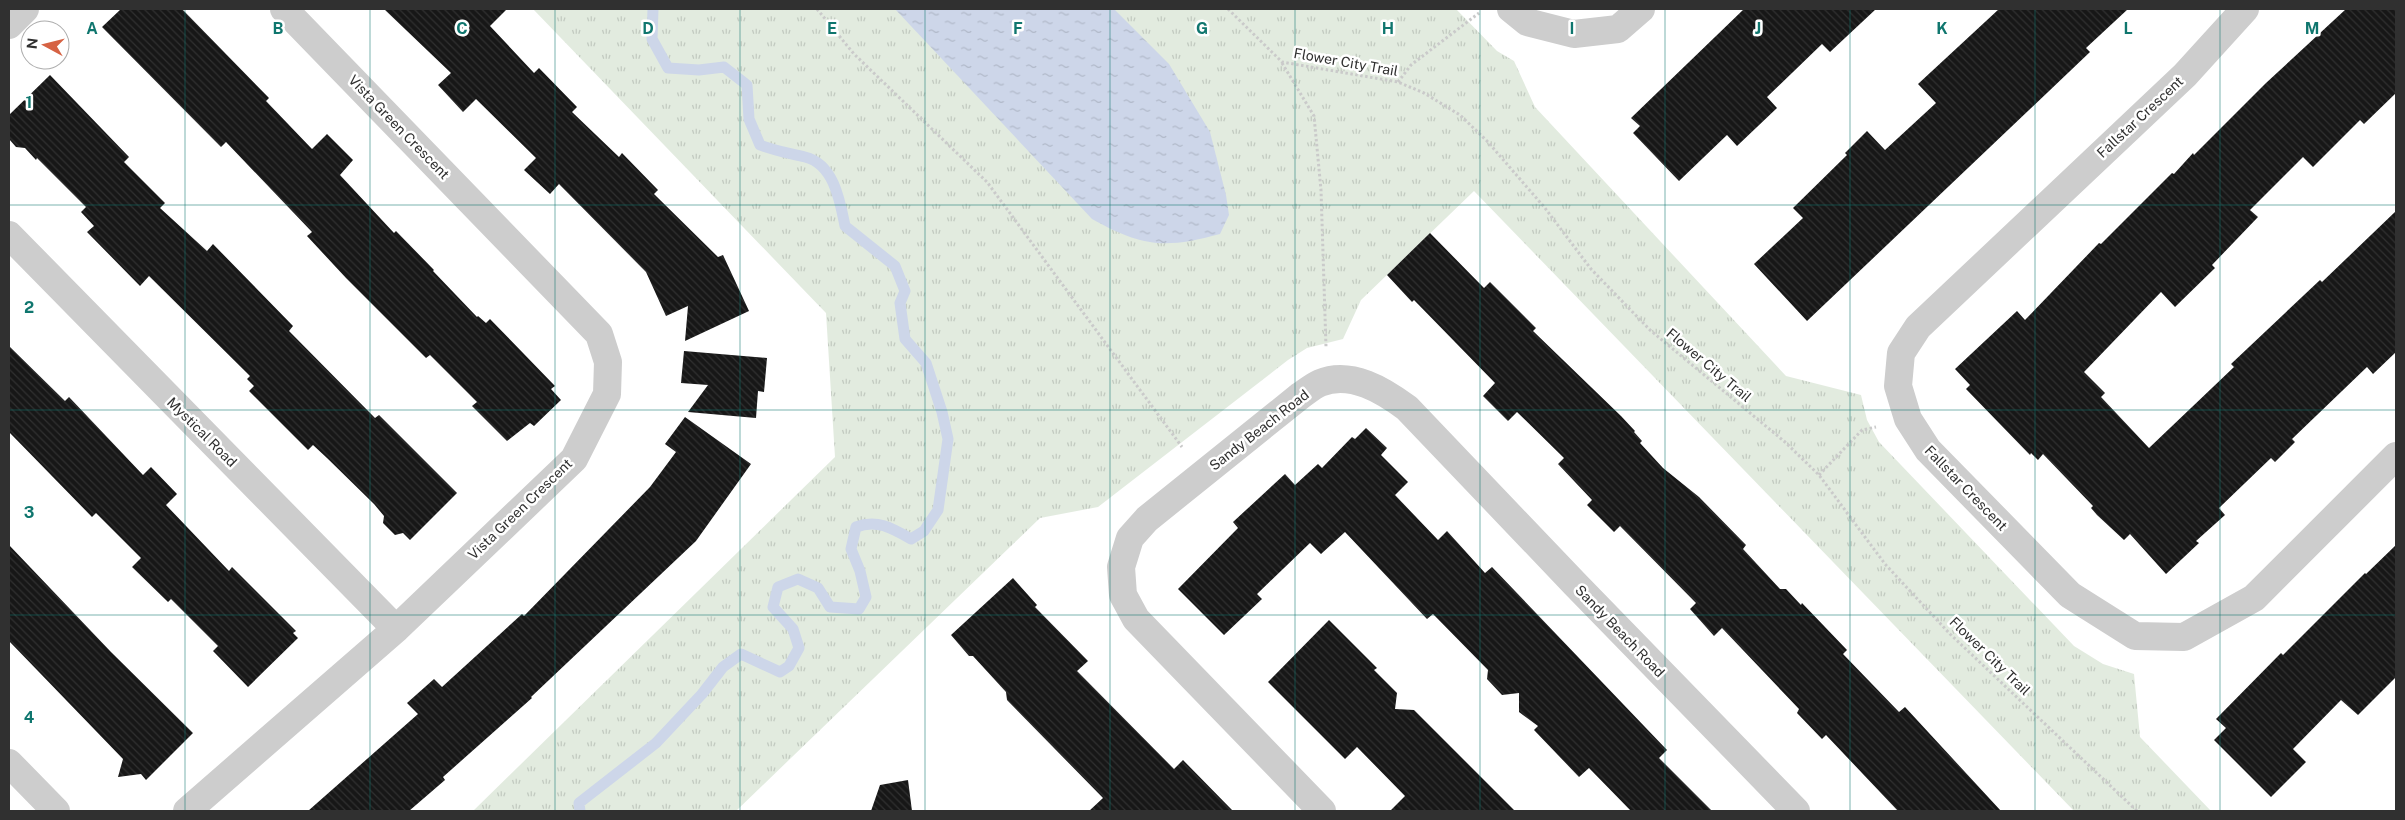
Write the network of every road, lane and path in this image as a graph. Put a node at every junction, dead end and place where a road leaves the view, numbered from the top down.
1 (25, 9) edge
2 (284, 9) edge
3 (818, 9) edge
4 (1228, 9) edge
5 (1484, 9) edge
6 (1511, 9) edge
7 (1641, 9) edge
8 (2245, 9) edge
9 (9, 25) edge
10 (1282, 62) junction
11 (1398, 82) junction
12 (9, 235) edge
13 (1326, 353) dead end
14 (1908, 419) junction
15 (1182, 447) dead end
16 (2396, 456) edge
17 (1818, 475) junction
18 (396, 629) junction
19 (9, 764) edge
20 (56, 811) edge
21 (187, 811) edge
22 (1322, 811) edge
23 (1796, 811) edge
24 (2138, 811) edge

1 - 9 street
2 - 18 street, Vista Green Crescent
3 - 15 path
4 - 10 path, Flower City Trail
5 - 11 path
6 - 7 street
8 - 14 street, Fallstar Crescent
10 - 11 path, Flower City Trail
10 - 13 path
11 - 17 path, Flower City Trail
12 - 18 street, Mystical Road
14 - 16 street, Fallstar Crescent
14 - 17 path
17 - 24 path, Flower City Trail
18 - 21 street, Vista Green Crescent
19 - 20 street
22 - 23 street, Sandy Beach Road

